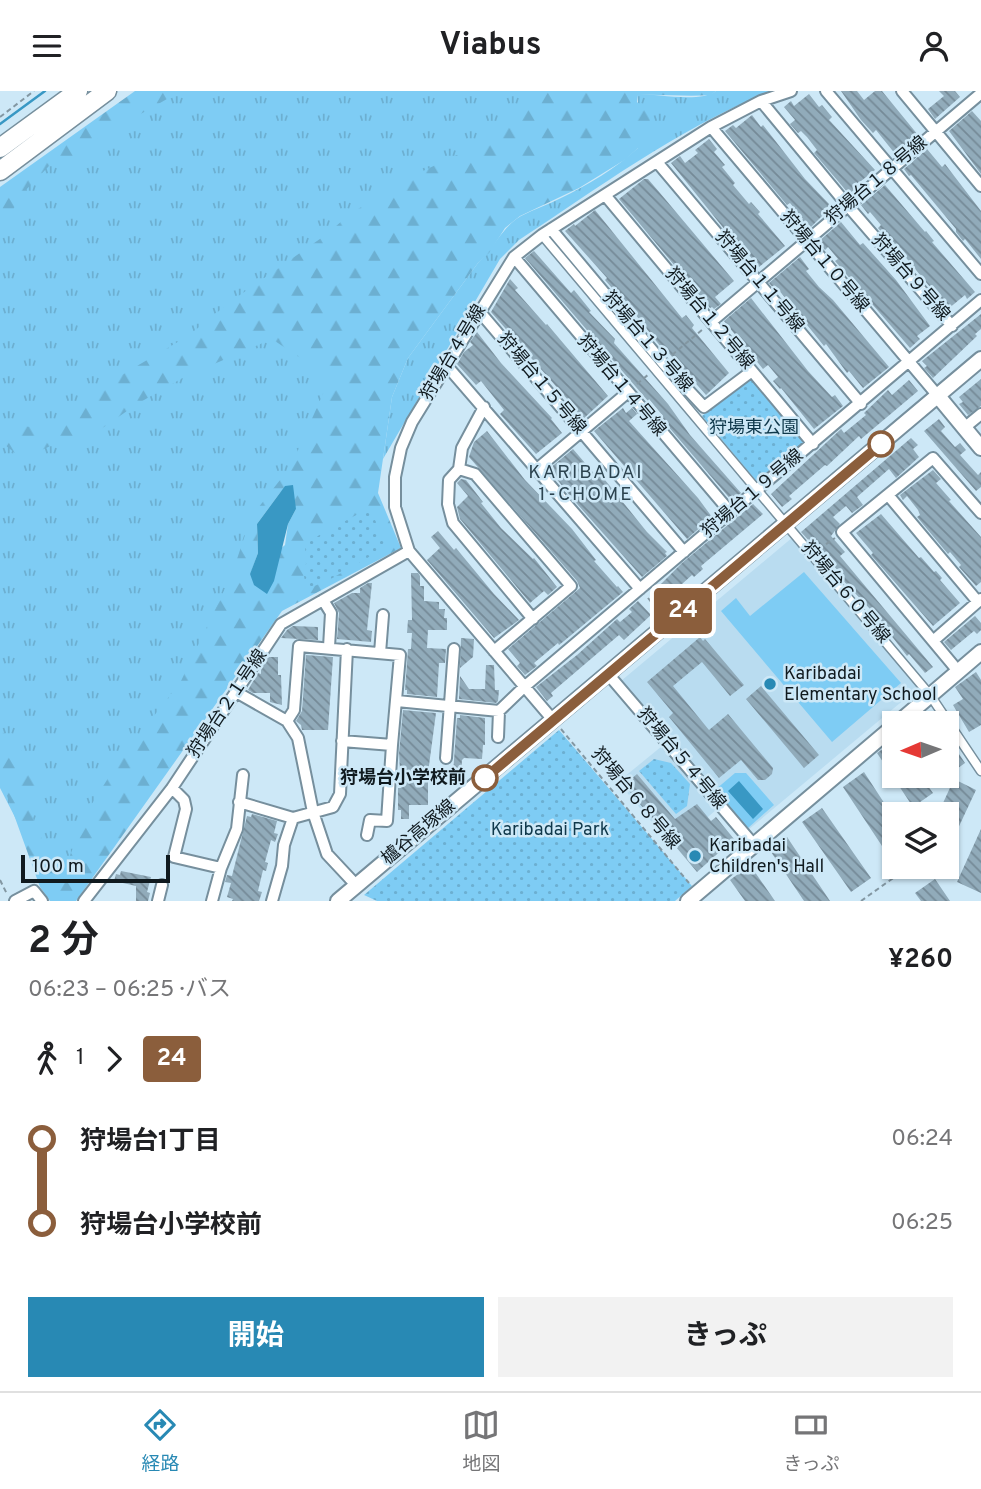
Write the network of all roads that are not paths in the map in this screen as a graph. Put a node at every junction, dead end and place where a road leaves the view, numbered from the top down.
1 (78, 91) edge
2 (107, 91) edge
3 (791, 91) edge
4 (826, 91) edge
5 (902, 91) edge
6 (978, 95) edge
7 (761, 101) junction
8 (711, 127) junction
9 (936, 131) junction
10 (0, 148) edge
11 (657, 162) junction
12 (891, 169) junction
13 (0, 171) edge
14 (981, 186) edge
15 (604, 195) junction
16 (848, 207) junction
17 (547, 232) junction
18 (806, 242) junction
19 (514, 257) junction
20 (981, 274) edge
21 (759, 281) junction
22 (981, 300) edge
23 (479, 311) junction
24 (711, 322) junction
25 (952, 326) junction
26 (981, 359) edge
27 (909, 363) junction
28 (447, 366) junction
29 (659, 367) junction
30 (752, 370) junction
31 (627, 393) junction
32 (938, 396) junction
33 (861, 404) junction
34 (484, 407) junction
35 (981, 414) edge
36 (964, 428) junction
37 (581, 431) junction
38 (813, 444) junction
39 (981, 448) edge
40 (459, 469) junction
41 (537, 469) junction
42 (759, 490) junction
43 (888, 495) junction
44 (731, 513) junction
45 (981, 513) edge
46 (787, 523) junction
47 (409, 551) junction
48 (684, 552) junction
49 (640, 589) junction
50 (323, 600) junction
51 (979, 601) edge
52 (383, 615) dead end
53 (533, 619) junction
54 (933, 641) junction
55 (329, 647) junction
56 (347, 649) junction
57 (454, 649) dead end
58 (494, 651) junction
59 (981, 652) edge
60 (380, 653) junction
61 (958, 671) junction
62 (608, 674) junction
63 (524, 687) junction
64 (236, 692) junction
65 (930, 695) junction
66 (397, 701) junction
67 (450, 706) junction
68 (499, 711) junction
69 (911, 711) edge
70 (553, 720) junction
71 (286, 721) junction
72 (882, 736) edge
73 (498, 737) dead end
74 (342, 741) junction
75 (392, 745) junction
76 (446, 758) dead end
77 (981, 771) edge
78 (243, 775) dead end
79 (172, 788) junction
80 (239, 803) junction
81 (313, 812) junction
82 (293, 818) junction
83 (367, 835) dead end
84 (754, 845) junction
85 (221, 868) junction
86 (163, 885) dead end
87 (356, 885) junction
88 (697, 898) edge
89 (13, 901) edge
90 (42, 901) edge
91 (83, 901) edge
92 (158, 901) edge
93 (213, 901) edge
94 (272, 901) edge
95 (338, 901) edge

1 - 10 main road
2 - 13 main road
3 - 7 street, 狩場台４号線
4 - 12 street
5 - 9 street
6 - 9 street, 狩場台１８号線
7 - 8 street, 狩場台４号線
7 - 16 street, 狩場台９号線
8 - 11 street, 狩場台４号線
8 - 18 street, 狩場台１０号線
9 - 12 street, 狩場台１８号線
9 - 14 street
11 - 15 street, 狩場台４号線
11 - 21 street, 狩場台１１号線
12 - 16 street, 狩場台１８号線
12 - 20 street
15 - 17 street, 狩場台４号線
15 - 24 street, 狩場台１２号線
16 - 18 street, 狩場台１８号線
16 - 25 street, 狩場台９号線
17 - 19 street, 狩場台４号線
17 - 29 street, 狩場台１３号線
18 - 21 street, 狩場台１８号線
18 - 27 street, 狩場台１０号線
19 - 23 street, 狩場台４号線
19 - 31 street, 狩場台１４号線
21 - 24 street, 狩場台１８号線
21 - 33 street, 狩場台１１号線
22 - 25 street, 狩場台１９号線
23 - 28 street, 狩場台４号線
23 - 37 street, 狩場台１５号線
24 - 30 street, 狩場台１２号線
25 - 27 street, 狩場台１９号線
26 - 32 street, 櫨谷高塚線
27 - 32 street, 狩場台１０号線
27 - 33 street, 狩場台１９号線
28 - 34 street
28 - 47 street, 狩場台４号線
29 - 30 street, 狩場台１３号線
29 - 42 street, 狩場台６０号線
30 - 38 street, 狩場台１２号線
31 - 37 street
31 - 44 street, 狩場台１４号線
32 - 36 street
32 - 46 street, 櫨谷高塚線
33 - 38 street, 狩場台１９号線
34 - 40 street
34 - 41 street
35 - 36 street
36 - 39 street
37 - 41 street
37 - 48 street, 狩場台１５号線
38 - 42 street, 狩場台１９号線
40 - 53 street
40 - 53 street
41 - 49 street
42 - 44 street, 狩場台１９号線
42 - 46 street, 狩場台６０号線
43 - 45 street
43 - 51 street
43 - 54 street
44 - 48 street, 狩場台１９号線
46 - 62 street, 櫨谷高塚線
46 - 65 street, 狩場台６０号線
47 - 50 street, 狩場台２１号線
47 - 58 street, 狩場台４号線
48 - 49 street, 狩場台１９号線
49 - 63 street, 狩場台１９号線
50 - 55 street
50 - 64 street, 狩場台２１号線
51 - 54 street
52 - 60 street
53 - 58 street
54 - 61 street
55 - 56 street
55 - 71 street
56 - 60 street
56 - 74 street
57 - 67 street
58 - 63 street, 狩場台４号線
59 - 61 street
60 - 66 street
61 - 65 street
62 - 70 street, 櫨谷高塚線
62 - 84 street, 狩場台５４号線
63 - 68 street, 狩場台１９号線
63 - 70 street, 狩場台４号線
64 - 71 street
64 - 79 street, 狩場台２１号線
65 - 69 street
65 - 77 street, 狩場台６０号線
66 - 67 street
66 - 75 street
67 - 68 street
67 - 76 street
68 - 73 street
70 - 87 street, 櫨谷高塚線
71 - 81 street
72 - 84 street
74 - 75 street
74 - 81 street
75 - 83 street
78 - 80 street
79 - 85 street
79 - 91 street, 狩場台２１号線
80 - 82 street
80 - 85 street
81 - 82 street
81 - 87 street
82 - 94 street
84 - 88 street
85 - 93 street
86 - 92 street
87 - 95 street, 櫨谷高塚線
89 - 90 street

